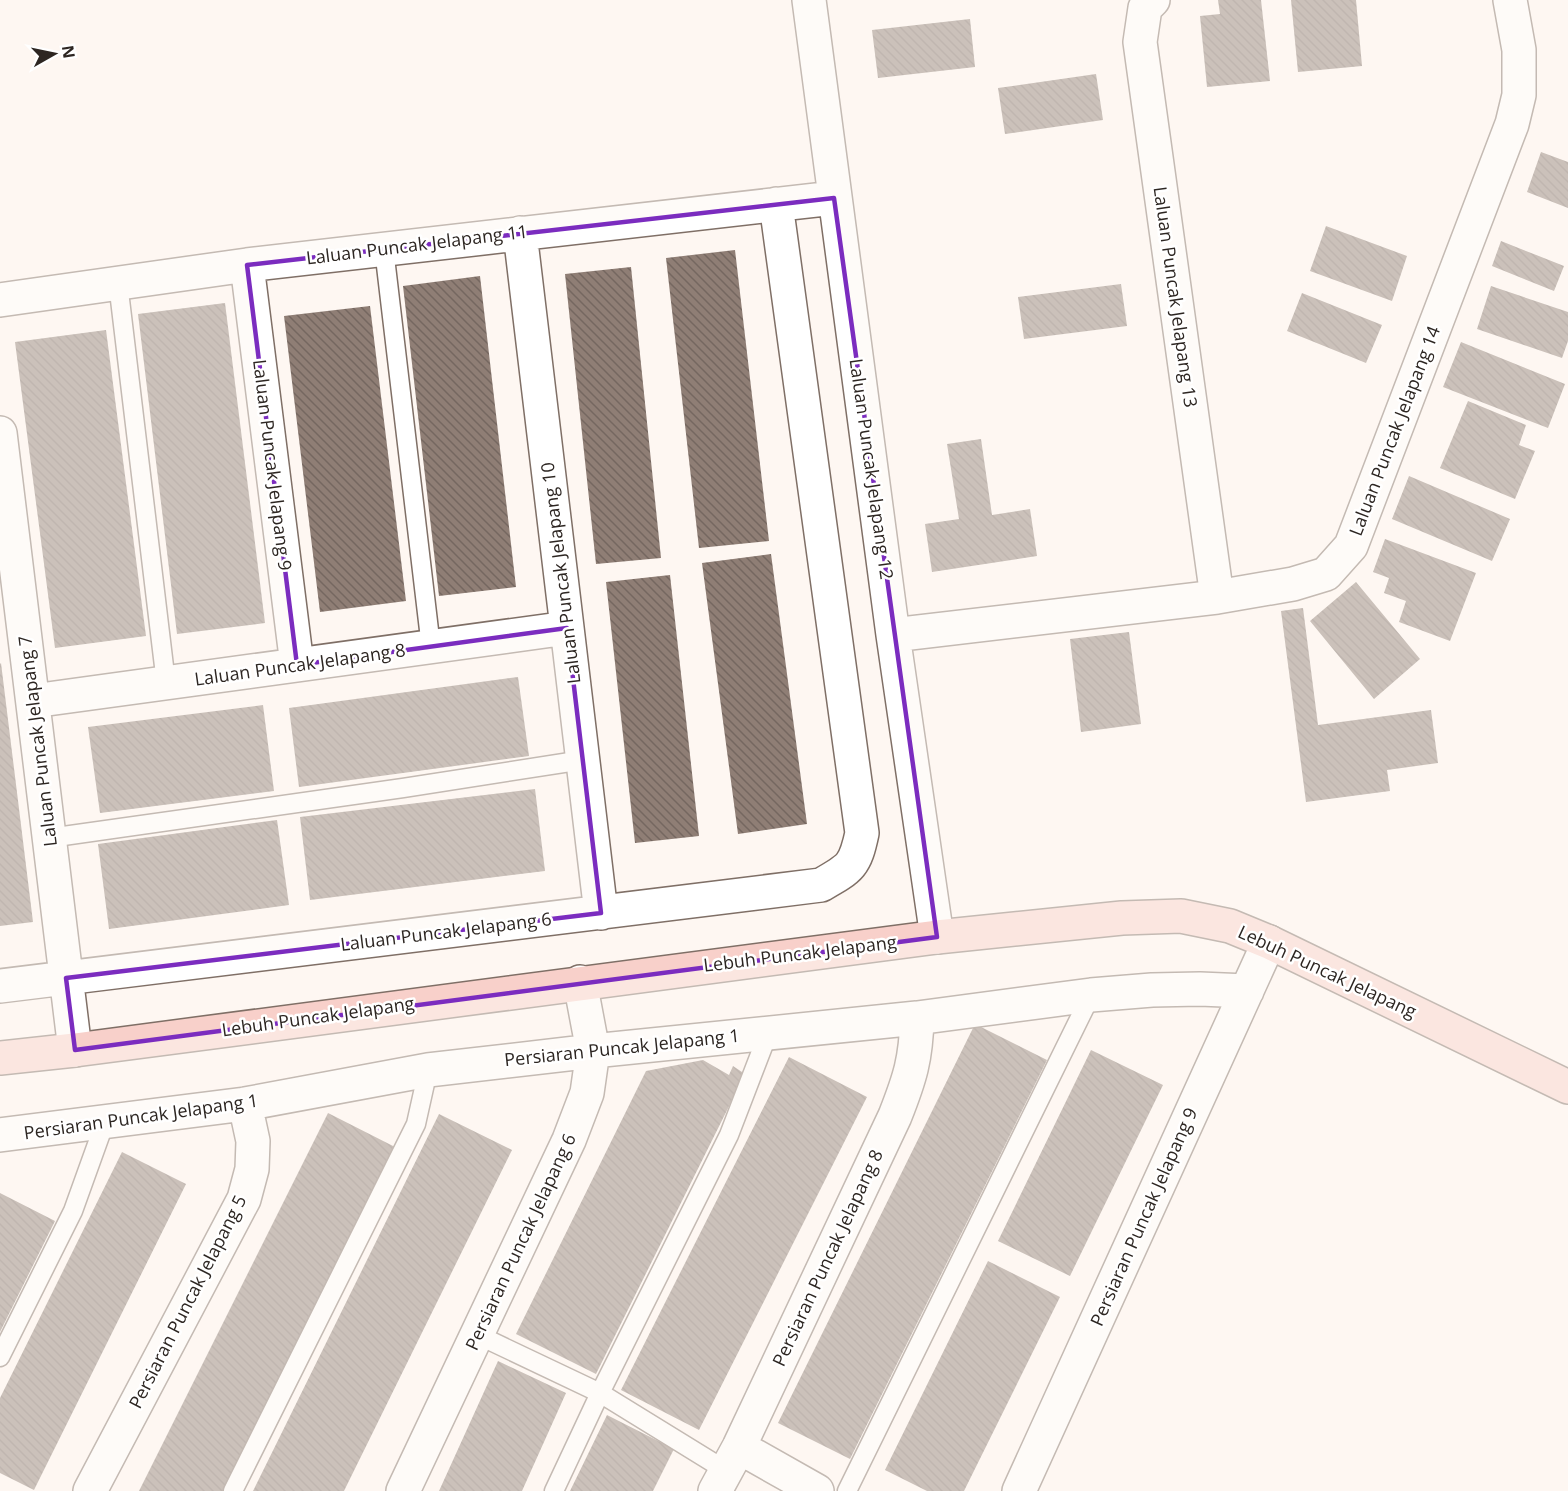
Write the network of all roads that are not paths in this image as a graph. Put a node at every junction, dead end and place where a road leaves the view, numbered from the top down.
1 (809, 0) edge
2 (1153, 0) edge
3 (1510, 0) edge
4 (834, 198) junction
5 (776, 204) junction
6 (520, 233) junction
7 (384, 249) junction
8 (247, 265) junction
9 (118, 283) junction
10 (0, 300) edge
11 (0, 433) edge
12 (1216, 597) junction
13 (567, 628) junction
14 (893, 635) junction
15 (431, 647) junction
16 (297, 665) junction
17 (166, 683) junction
18 (33, 701) junction
19 (583, 760) junction
20 (49, 838) junction
21 (601, 913) junction
22 (937, 937) junction
23 (1269, 942) junction
24 (66, 978) junction
25 (580, 982) junction
26 (0, 986) edge
27 (1247, 991) junction
28 (1091, 995) junction
29 (917, 1018) junction
30 (769, 1032) junction
31 (75, 1050) junction
32 (593, 1051) junction
33 (0, 1058) edge
34 (428, 1070) junction
35 (1568, 1087) edge
36 (245, 1104) junction
37 (105, 1122) junction
38 (0, 1135) edge
39 (478, 1335) junction
40 (0, 1357) edge
41 (600, 1393) junction
42 (726, 1469) edge
43 (90, 1491) edge
44 (233, 1491) edge
45 (404, 1491) edge
46 (554, 1491) edge
47 (817, 1491) edge
48 (848, 1491) edge
49 (1019, 1491) edge

1 - 4 street, Laluan Puncak Jelapang 12
2 - 12 street, Laluan Puncak Jelapang 13
3 - 12 street, Laluan Puncak Jelapang 14
4 - 5 street, Laluan Puncak Jelapang 11
4 - 14 street, Laluan Puncak Jelapang 12
5 - 6 street, Laluan Puncak Jelapang 11
5 - 21 street, Laluan Puncak Jelapang 6
6 - 7 street, Laluan Puncak Jelapang 11
6 - 13 street, Laluan Puncak Jelapang 10
7 - 8 street, Laluan Puncak Jelapang 11
7 - 15 lane
8 - 9 street, Laluan Puncak Jelapang 11
8 - 16 street, Laluan Puncak Jelapang 9
9 - 10 street, Laluan Puncak Jelapang 11
9 - 17 lane
11 - 18 street, Laluan Puncak Jelapang 7
12 - 14 street, Laluan Puncak Jelapang 14
13 - 15 street, Laluan Puncak Jelapang 8
13 - 19 street, Laluan Puncak Jelapang 10
14 - 22 street, Laluan Puncak Jelapang 12
15 - 16 street, Laluan Puncak Jelapang 8
16 - 17 street, Laluan Puncak Jelapang 8
17 - 18 street, Laluan Puncak Jelapang 8
18 - 20 street, Laluan Puncak Jelapang 7
19 - 20 lane
19 - 21 street, Laluan Puncak Jelapang 10
20 - 24 street, Laluan Puncak Jelapang 7
21 - 24 street, Laluan Puncak Jelapang 6
22 - 23 street, Lebuh Puncak Jelapang
22 - 25 street, Lebuh Puncak Jelapang
23 - 27 street, Persiaran Puncak Jelapang 9
23 - 35 street, Lebuh Puncak Jelapang
24 - 26 street, Laluan Puncak Jelapang 6
24 - 31 street, Laluan Puncak Jelapang 7
25 - 31 street, Lebuh Puncak Jelapang
25 - 32 street, Persiaran Puncak Jelapang 6
27 - 28 street, Persiaran Puncak Jelapang 1
27 - 49 street, Persiaran Puncak Jelapang 9
28 - 29 street, Persiaran Puncak Jelapang 1
28 - 48 lane
29 - 30 street, Persiaran Puncak Jelapang 1
29 - 42 street, Persiaran Puncak Jelapang 8
30 - 32 street, Persiaran Puncak Jelapang 1
30 - 41 lane
31 - 33 street, Lebuh Puncak Jelapang
32 - 34 street, Persiaran Puncak Jelapang 1
32 - 39 street, Persiaran Puncak Jelapang 6
34 - 36 street, Persiaran Puncak Jelapang 1
34 - 44 lane
36 - 37 street, Persiaran Puncak Jelapang 1
36 - 43 street, Persiaran Puncak Jelapang 5
37 - 38 street, Persiaran Puncak Jelapang 1
37 - 40 lane
39 - 41 lane
39 - 45 street, Persiaran Puncak Jelapang 6
41 - 42 lane
41 - 46 lane
42 - 47 street

